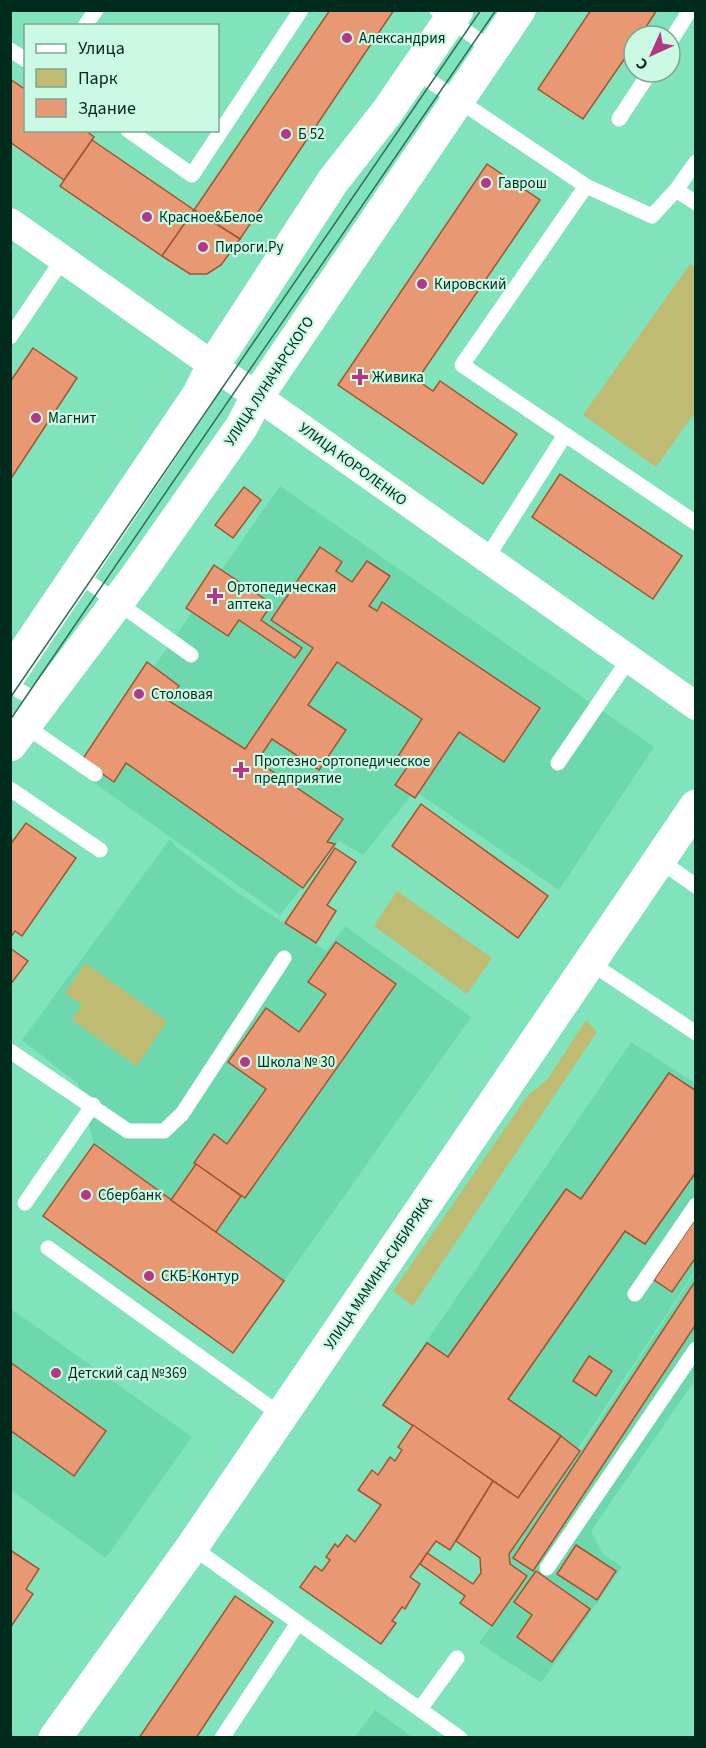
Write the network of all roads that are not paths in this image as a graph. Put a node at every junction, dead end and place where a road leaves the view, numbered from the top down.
1 (96, 10) edge
2 (301, 10) edge
3 (519, 10) edge
4 (690, 10) edge
5 (448, 14) edge
6 (86, 24) edge
7 (681, 24) edge
8 (10, 50) edge
9 (492, 50) junction
10 (24, 59) edge
11 (415, 71) junction
12 (642, 84) edge
13 (457, 100) junction
14 (619, 119) dead end
15 (131, 132) edge
16 (696, 162) edge
17 (586, 186) junction
18 (676, 190) junction
19 (696, 203) edge
20 (12, 225) edge
21 (63, 259) junction
22 (10, 338) edge
23 (214, 364) junction
24 (258, 395) junction
25 (565, 435) junction
26 (696, 523) edge
27 (486, 560) junction
28 (79, 575) junction
29 (116, 601) junction
30 (191, 655) dead end
31 (629, 659) junction
32 (10, 674) edge
33 (10, 685) edge
34 (696, 706) edge
35 (21, 722) edge
36 (558, 763) dead end
37 (95, 774) dead end
38 (10, 789) edge
39 (696, 806) edge
40 (100, 850) dead end
41 (659, 860) junction
42 (696, 886) edge
43 (284, 958) dead end
44 (590, 962) junction
45 (696, 1033) edge
46 (10, 1052) edge
47 (93, 1105) junction
48 (25, 1203) dead end
49 (696, 1205) edge
50 (48, 1248) dead end
51 (634, 1294) dead end
52 (696, 1349) edge
53 (281, 1416) junction
54 (192, 1547) junction
55 (547, 1569) dead end
56 (298, 1623) junction
57 (457, 1658) dead end
58 (420, 1709) junction
59 (55, 1737) edge
60 (222, 1737) edge
61 (460, 1737) edge

1 - 6 lane
2 - 15 lane
3 - 9 street, УЛИЦА ЛУНАЧАРСКОГО
4 - 7 lane
5 - 9 lane
5 - 11 street
8 - 10 lane
9 - 13 street, УЛИЦА ЛУНАЧАРСКОГО
11 - 13 lane
11 - 23 street
12 - 14 lane
13 - 17 lane
13 - 24 street, УЛИЦА ЛУНАЧАРСКОГО
16 - 18 lane
17 - 18 lane
17 - 25 lane
18 - 19 lane
20 - 21 street, УЛИЦА КОРОЛЕНКО
21 - 22 lane
21 - 23 street, УЛИЦА КОРОЛЕНКО
23 - 24 street, УЛИЦА КОРОЛЕНКО
23 - 28 street
24 - 27 street, УЛИЦА КОРОЛЕНКО
24 - 29 street, УЛИЦА ЛУНАЧАРСКОГО
25 - 26 lane
25 - 27 lane
27 - 31 street, УЛИЦА КОРОЛЕНКО
28 - 29 lane
28 - 32 street
29 - 30 lane
29 - 35 street, УЛИЦА ЛУНАЧАРСКОГО
31 - 34 street, УЛИЦА КОРОЛЕНКО
31 - 36 lane
33 - 35 lane
35 - 37 lane
38 - 40 lane
39 - 41 street, УЛИЦА МАМИНА-СИБИРЯКА
41 - 42 lane
41 - 44 street, УЛИЦА МАМИНА-СИБИРЯКА
43 - 47 lane
44 - 45 lane
44 - 53 street, УЛИЦА МАМИНА-СИБИРЯКА
46 - 47 lane
47 - 48 lane
49 - 51 lane
50 - 53 lane
52 - 55 lane
53 - 54 street, УЛИЦА МАМИНА-СИБИРЯКА
54 - 56 lane
54 - 59 street, УЛИЦА МАМИНА-СИБИРЯКА
56 - 58 lane
56 - 60 lane
57 - 58 lane
58 - 61 lane

